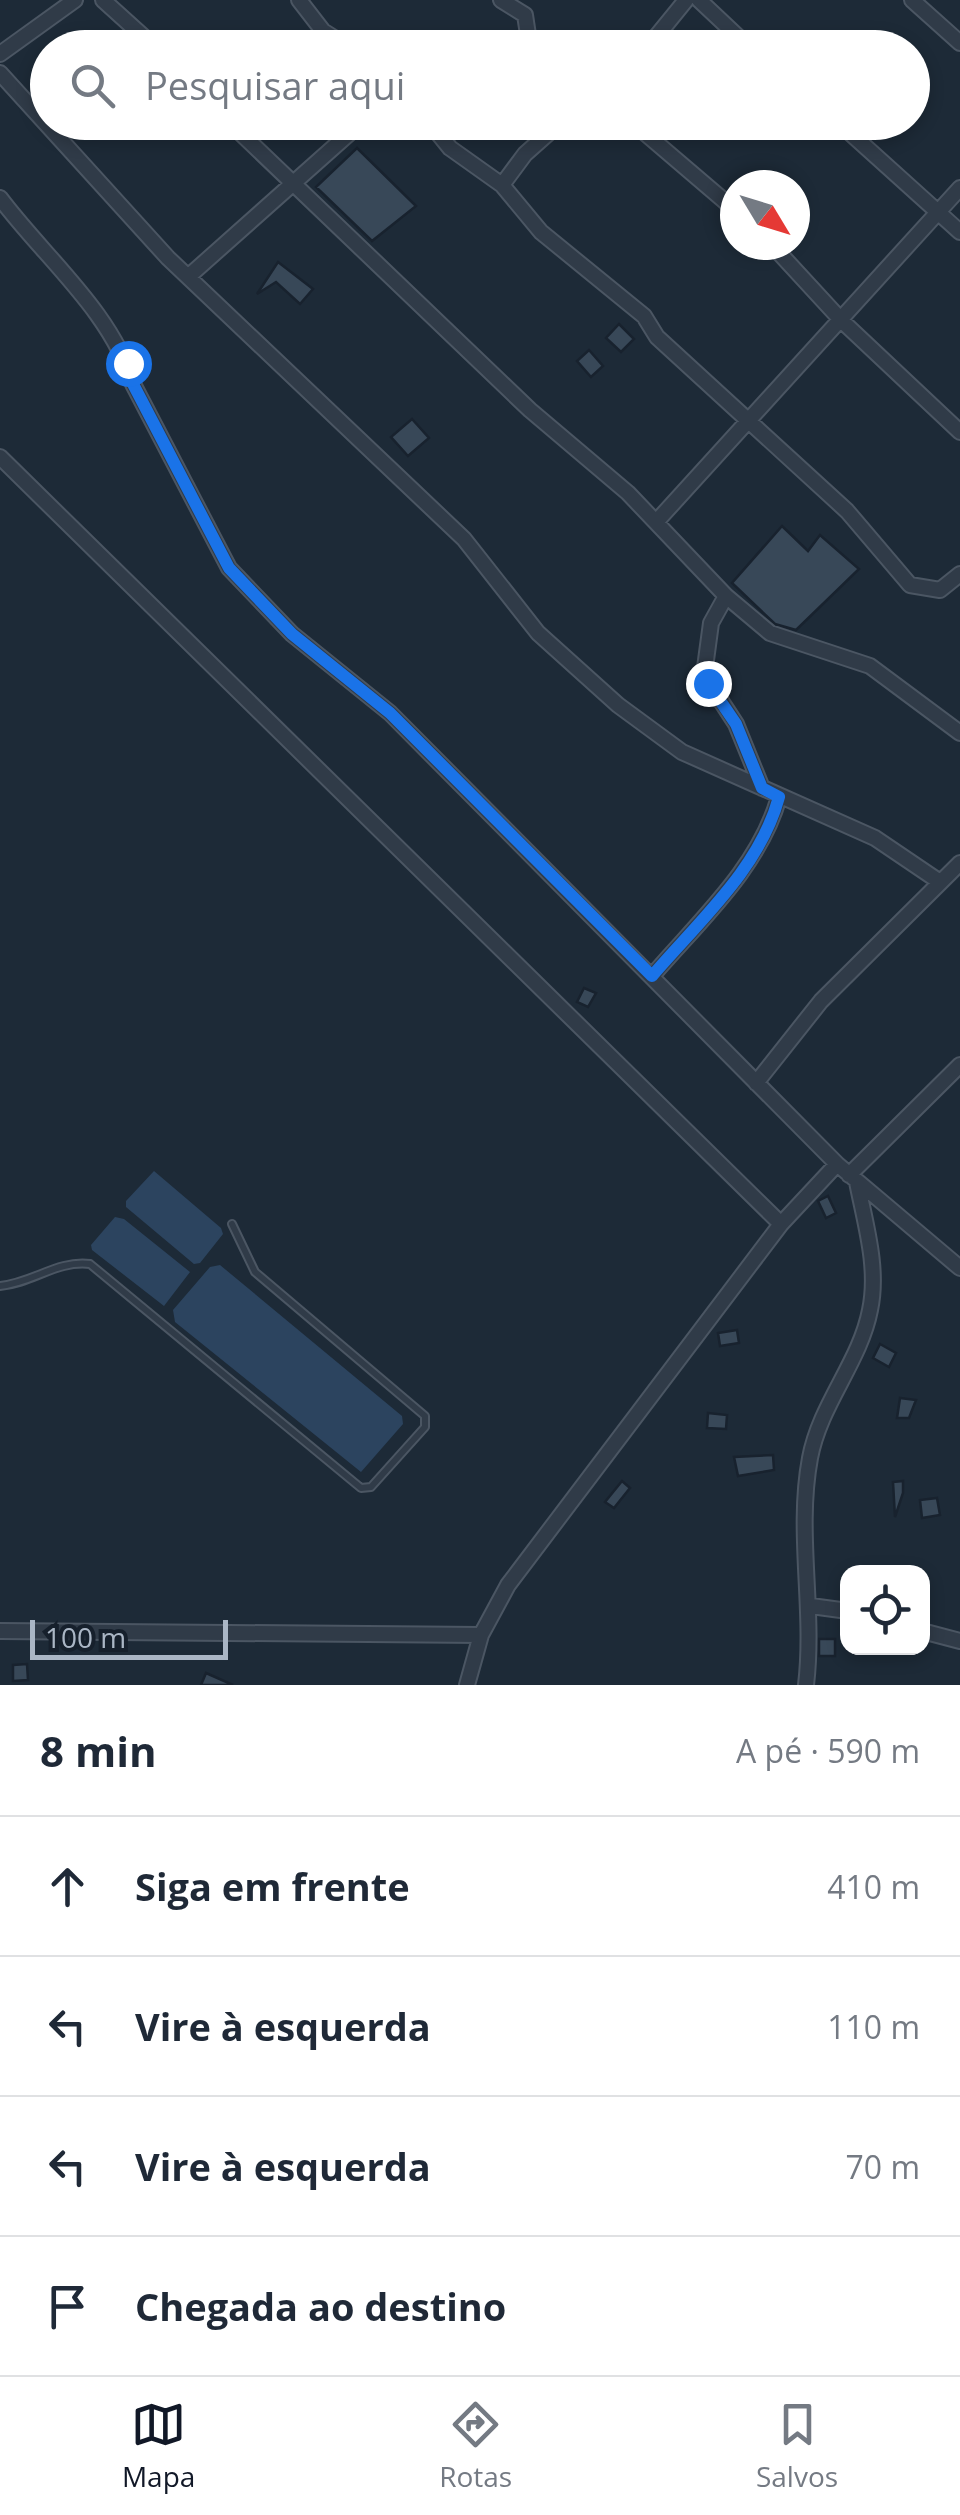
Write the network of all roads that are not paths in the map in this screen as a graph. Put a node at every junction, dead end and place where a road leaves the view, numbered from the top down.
1 (75, 0) edge
2 (103, 0) edge
3 (299, 0) edge
4 (502, 0) edge
5 (686, 0) edge
6 (700, 0) edge
7 (920, 3) edge
8 (33, 30) edge
9 (136, 30) edge
10 (322, 30) edge
11 (527, 30) edge
12 (662, 30) edge
13 (731, 30) edge
14 (30, 32) edge
15 (960, 42) edge
16 (0, 54) edge
17 (0, 74) edge
18 (30, 106) edge
19 (62, 140) edge
20 (247, 140) edge
21 (342, 140) edge
22 (444, 140) edge
23 (540, 140) edge
24 (653, 140) edge
25 (858, 140) edge
26 (292, 184) junction
27 (502, 186) junction
28 (960, 188) edge
29 (720, 197) edge
30 (0, 198) edge
31 (940, 215) junction
32 (960, 232) edge
33 (786, 260) edge
34 (189, 276) junction
35 (842, 321) junction
36 (751, 421) junction
37 (960, 432) edge
38 (0, 457) edge
39 (657, 520) junction
40 (960, 574) edge
41 (726, 596) junction
42 (960, 733) edge
43 (762, 788) junction
44 (779, 797) junction
45 (960, 863) edge
46 (940, 882) junction
47 (652, 976) junction
48 (960, 1064) edge
49 (756, 1083) junction
50 (837, 1164) junction
51 (853, 1178) junction
52 (232, 1224) dead end
53 (781, 1224) junction
54 (960, 1268) edge
55 (0, 1286) edge
56 (811, 1606) junction
57 (840, 1611) edge
58 (0, 1631) edge
59 (930, 1634) edge
60 (482, 1635) junction
61 (960, 1641) edge
62 (466, 1685) edge
63 (806, 1685) edge

1 - 8 street
2 - 9 street
3 - 10 street
4 - 11 street
5 - 12 street
6 - 13 street
7 - 15 street
14 - 16 street
17 - 18 street
19 - 34 street
20 - 26 street
21 - 26 street
22 - 27 street
23 - 27 street
24 - 29 street
25 - 31 street
26 - 34 street
26 - 39 street
27 - 36 street
28 - 31 street
30 - 47 street
31 - 32 street
31 - 35 street
33 - 35 street
34 - 43 street
35 - 36 street
35 - 37 street
36 - 39 street
36 - 40 street
38 - 53 street
39 - 41 street
41 - 42 street
41 - 43 street
43 - 44 street
44 - 46 street
44 - 47 street
45 - 46 street
46 - 49 street
47 - 49 street
48 - 51 street
49 - 50 street
50 - 51 street
50 - 53 street
51 - 54 street
51 - 56 street
52 - 55 lane
53 - 60 street
56 - 57 street
56 - 63 street
58 - 60 street
59 - 61 street
60 - 62 street

